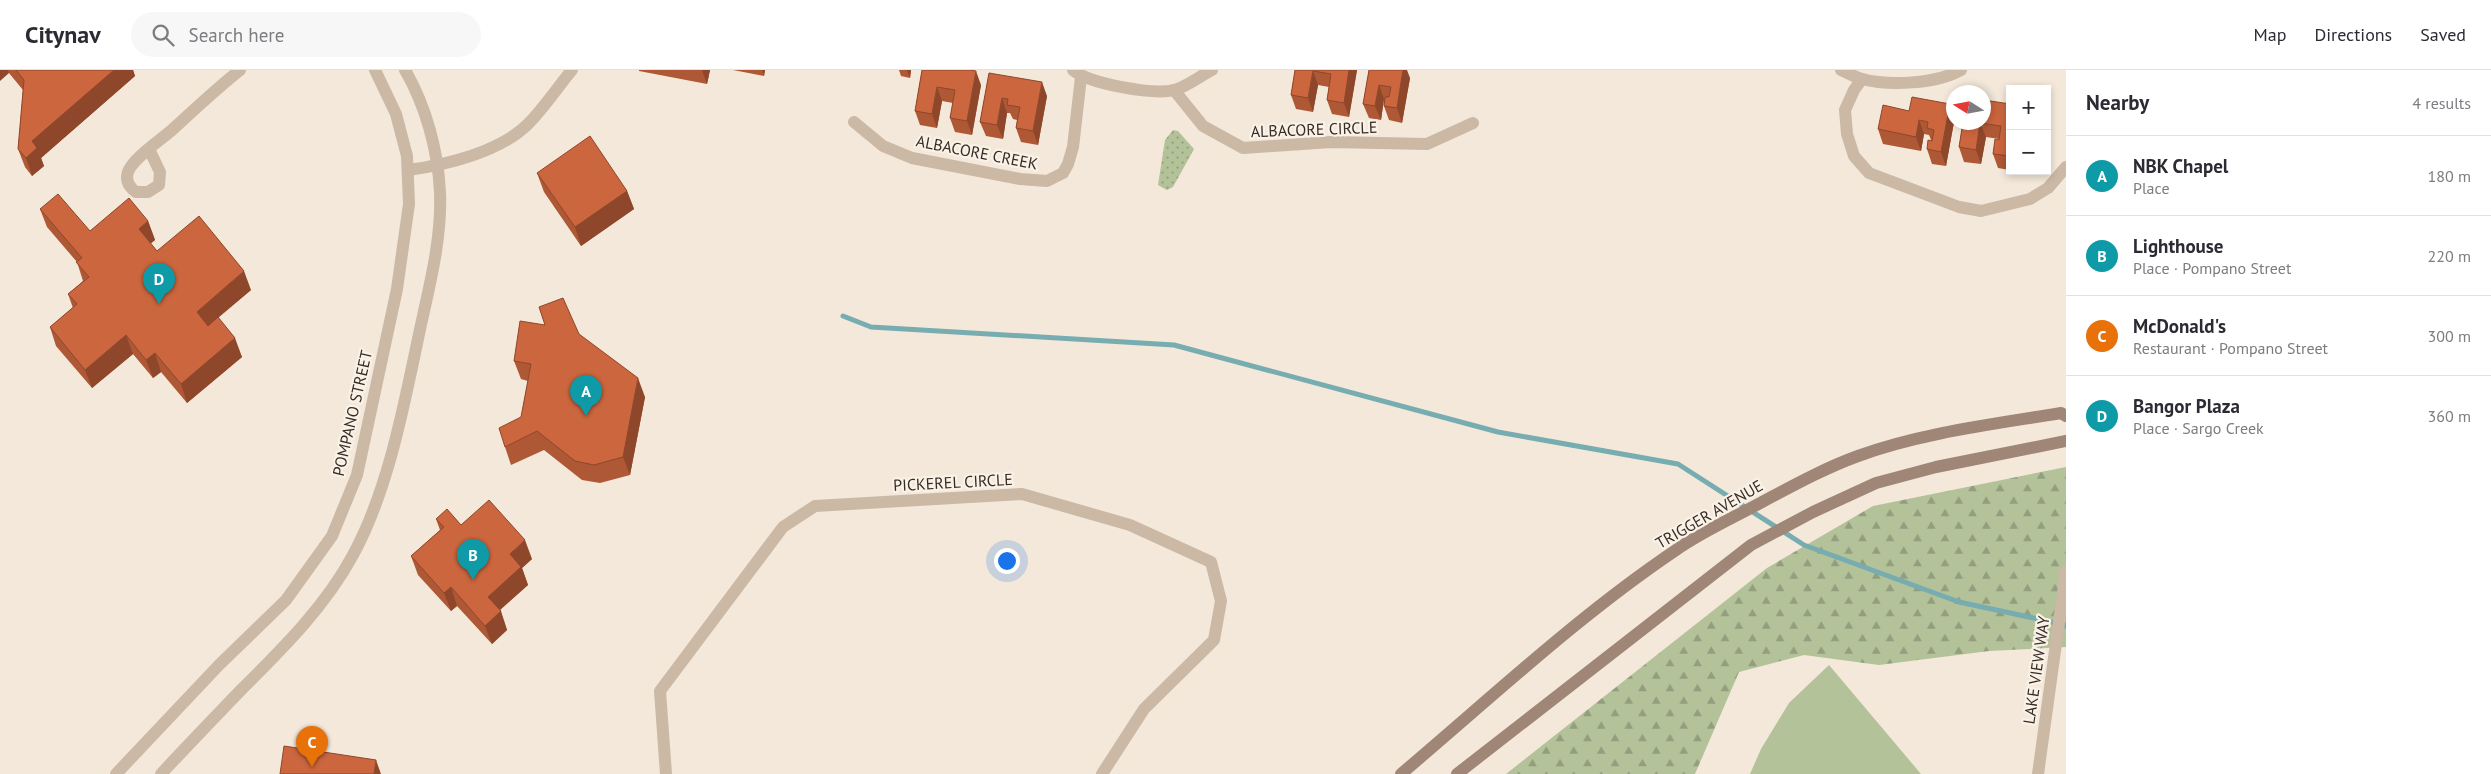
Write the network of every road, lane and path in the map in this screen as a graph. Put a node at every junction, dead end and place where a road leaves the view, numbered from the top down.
1 (240, 70) edge
2 (375, 70) edge
3 (405, 70) edge
4 (572, 70) edge
5 (1212, 70) edge
6 (1841, 70) edge
7 (1961, 70) edge
8 (1077, 73) edge
9 (1862, 79) junction
10 (1174, 90) junction
11 (854, 122) dead end
12 (1473, 123) dead end
13 (149, 149) dead end
14 (437, 166) junction
15 (2066, 168) edge
16 (408, 170) junction
17 (2066, 416) edge
18 (2066, 441) edge
19 (2066, 571) edge
20 (116, 774) edge
21 (161, 774) edge
22 (666, 774) edge
23 (1102, 774) edge
24 (1401, 774) edge
25 (1457, 774) edge
26 (2038, 774) edge

1 - 13 street
2 - 16 street, POMPANO STREET
3 - 14 street
4 - 14 street
5 - 10 street
6 - 9 street
7 - 9 street
8 - 10 street
8 - 11 street, ALBACORE CREEK
9 - 15 street
10 - 12 street, ALBACORE CIRCLE
14 - 16 street
14 - 21 street
16 - 20 street, POMPANO STREET
17 - 24 main road, TRIGGER AVENUE
18 - 25 main road
19 - 26 street, LAKE VIEW WAY
22 - 23 street, PICKEREL CIRCLE

